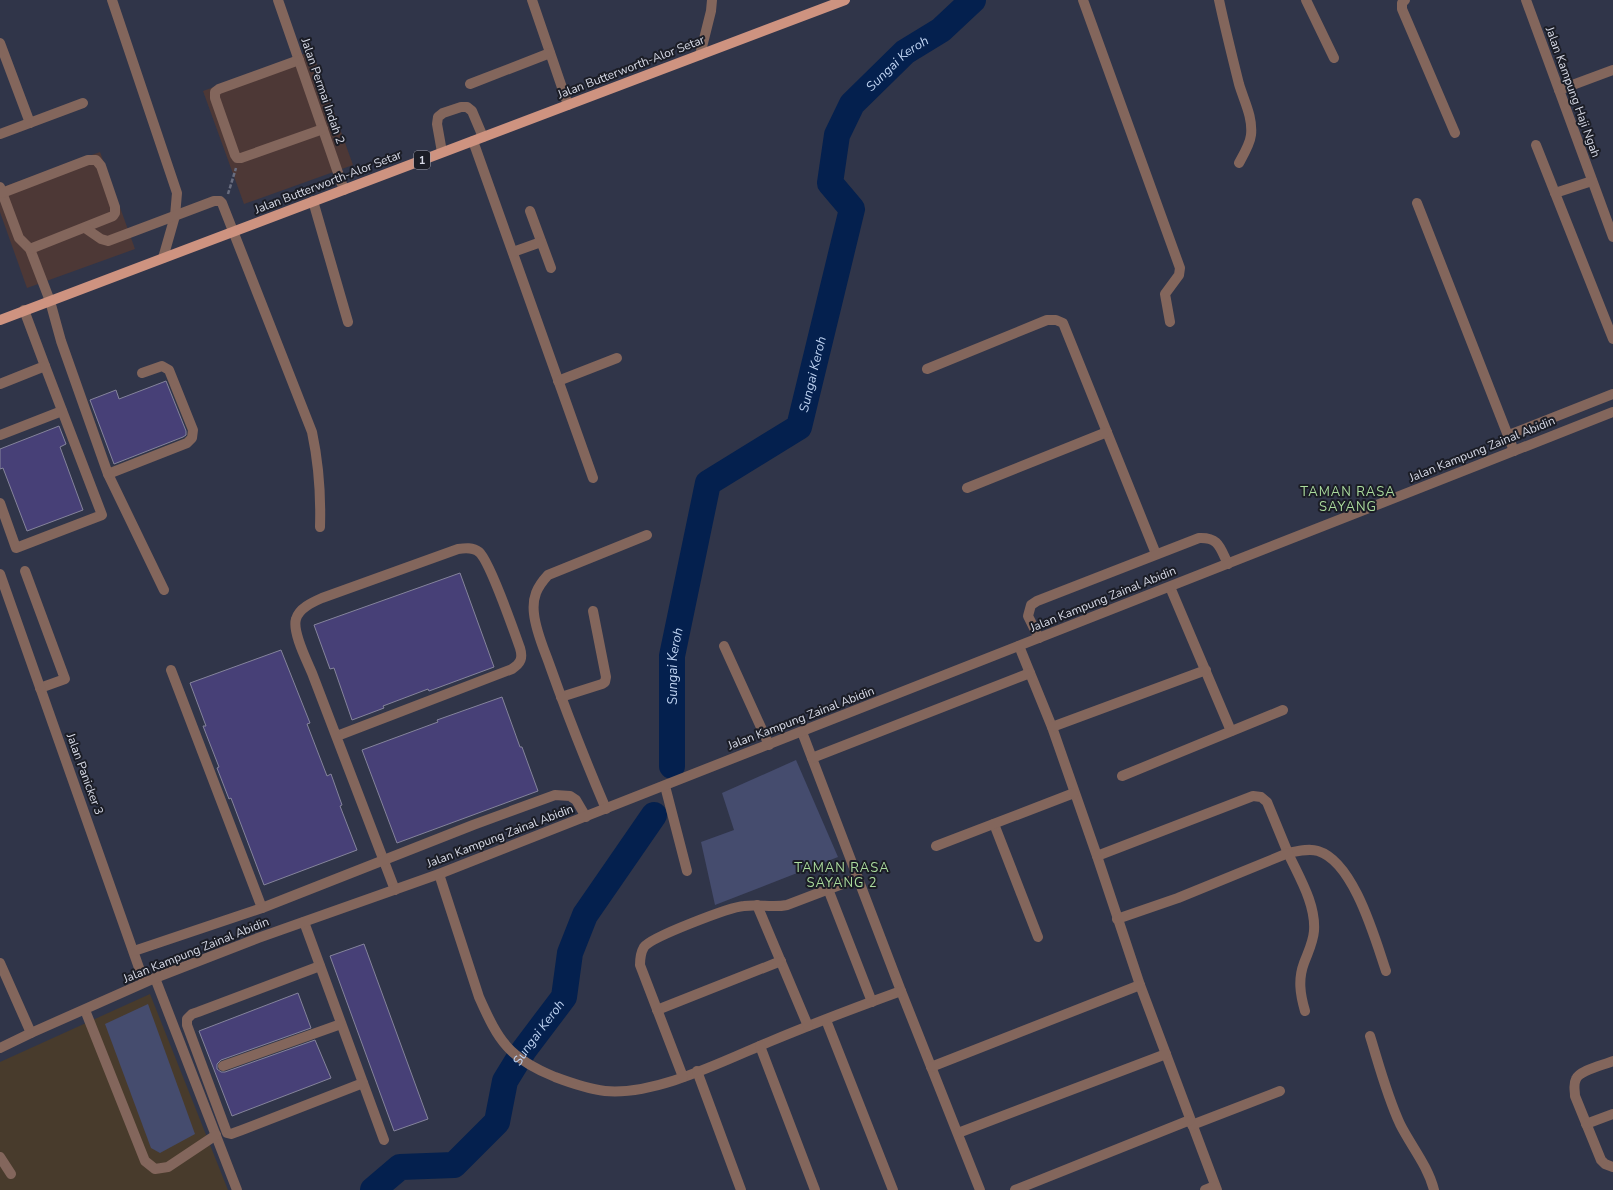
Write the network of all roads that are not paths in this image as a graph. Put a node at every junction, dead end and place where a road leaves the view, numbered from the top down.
1 (112, 0) edge
2 (278, 0) edge
3 (532, 0) edge
4 (712, 0) edge
5 (845, 0) edge
6 (1083, 0) edge
7 (1219, 0) edge
8 (1306, 0) edge
9 (1405, 0) edge
10 (1526, 0) edge
11 (822, 4) edge
12 (0, 43) edge
13 (550, 53) junction
14 (700, 55) junction
15 (1334, 58) dead end
16 (299, 60) junction
17 (1613, 70) edge
18 (470, 84) dead end
19 (1559, 90) junction
20 (83, 103) dead end
21 (568, 105) junction
22 (30, 123) junction
23 (323, 129) junction
24 (0, 134) edge
25 (1455, 134) dead end
26 (478, 139) junction
27 (1536, 145) dead end
28 (442, 152) junction
29 (1239, 163) dead end
30 (1592, 181) junction
31 (1, 190) edge
32 (344, 190) junction
33 (1555, 193) junction
34 (313, 201) junction
35 (1417, 203) dead end
36 (530, 211) dead end
37 (175, 216) junction
38 (1610, 219) edge
39 (85, 228) junction
40 (233, 231) junction
41 (1613, 237) edge
42 (541, 242) junction
43 (30, 249) junction
44 (513, 252) junction
45 (163, 258) junction
46 (551, 268) dead end
47 (50, 301) junction
48 (24, 310) junction
49 (0, 320) edge
50 (348, 322) dead end
51 (1170, 322) dead end
52 (1613, 339) edge
53 (617, 358) dead end
54 (45, 366) junction
55 (928, 369) dead end
56 (142, 373) dead end
57 (558, 380) junction
58 (0, 384) edge
59 (1613, 394) edge
60 (62, 411) junction
61 (1613, 412) edge
62 (1107, 432) junction
63 (0, 435) edge
64 (1509, 435) junction
65 (1514, 451) junction
66 (108, 474) junction
67 (593, 478) dead end
68 (967, 488) dead end
69 (0, 503) edge
70 (320, 527) dead end
71 (648, 535) dead end
72 (1156, 554) junction
73 (1228, 564) junction
74 (25, 572) dead end
75 (0, 574) edge
76 (1170, 586) junction
77 (164, 590) dead end
78 (593, 611) dead end
79 (1039, 638) junction
80 (724, 646) dead end
81 (1019, 646) junction
82 (171, 670) dead end
83 (1206, 670) junction
84 (1030, 673) junction
85 (40, 688) junction
86 (561, 697) junction
87 (1283, 710) dead end
88 (1052, 727) junction
89 (1231, 731) junction
90 (802, 732) junction
91 (337, 736) junction
92 (769, 745) junction
93 (812, 758) junction
94 (1122, 776) dead end
95 (665, 786) junction
96 (1074, 793) junction
97 (606, 809) junction
98 (586, 816) junction
99 (994, 824) junction
100 (936, 846) dead end
101 (1288, 853) junction
102 (1097, 856) junction
103 (383, 860) junction
104 (687, 871) dead end
105 (439, 874) junction
106 (858, 878) junction
107 (828, 889) junction
108 (395, 890) junction
109 (757, 905) junction
110 (262, 908) junction
111 (1117, 919) junction
112 (304, 922) junction
113 (1038, 937) dead end
114 (134, 951) junction
115 (781, 961) junction
116 (0, 963) edge
117 (320, 966) junction
118 (1386, 971) dead end
119 (155, 978) junction
120 (144, 982) junction
121 (1140, 985) junction
122 (901, 991) junction
123 (872, 1002) junction
124 (85, 1010) junction
125 (657, 1010) junction
126 (1305, 1011) dead end
127 (826, 1020) junction
128 (342, 1024) junction
129 (808, 1026) junction
130 (31, 1033) junction
131 (1370, 1036) dead end
132 (760, 1046) junction
133 (0, 1048) edge
134 (1166, 1054) junction
135 (1613, 1061) edge
136 (223, 1066) dead end
137 (931, 1066) junction
138 (697, 1071) junction
139 (683, 1077) junction
140 (363, 1083) junction
141 (1280, 1091) dead end
142 (1613, 1114) edge
143 (1191, 1122) junction
144 (1586, 1124) junction
145 (958, 1132) junction
146 (216, 1135) junction
147 (384, 1140) dead end
148 (0, 1157) edge
149 (1613, 1167) edge
150 (11, 1174) dead end
151 (1216, 1188) edge
152 (237, 1190) edge
153 (741, 1190) edge
154 (815, 1190) edge
155 (893, 1190) edge
156 (980, 1190) edge
157 (1015, 1190) edge
158 (1205, 1190) edge
159 (1434, 1190) edge

1 - 37 street
2 - 16 street, Jalan Permai Indah 2
3 - 13 street
4 - 14 street
5 - 11 main road, Jalan Butterworth-Alor Setar / 1
6 - 51 street
7 - 29 street
8 - 15 street
9 - 25 street
10 - 19 street, Jalan Kampung Haji Ngah
11 - 14 main road, Jalan Butterworth-Alor Setar / 1
12 - 22 street
13 - 18 street
13 - 21 street
14 - 21 main road, Jalan Butterworth-Alor Setar / 1
16 - 23 street, Jalan Permai Indah 2
16 - 23 street
17 - 19 street
19 - 30 street, Jalan Kampung Haji Ngah
20 - 22 street
21 - 26 main road, Jalan Butterworth-Alor Setar / 1
22 - 24 street
23 - 32 street, Jalan Permai Indah 2
26 - 28 main road, Jalan Butterworth-Alor Setar / 1
26 - 28 street
26 - 44 street
27 - 33 street
28 - 32 main road, Jalan Butterworth-Alor Setar / 1
30 - 33 street
30 - 38 street, Jalan Kampung Haji Ngah
31 - 39 street
31 - 43 street
32 - 34 main road, Jalan Butterworth-Alor Setar / 1
33 - 52 street
34 - 40 main road, Jalan Butterworth-Alor Setar / 1
34 - 50 street
35 - 64 street
36 - 42 street
37 - 39 street
37 - 40 street
37 - 45 street
38 - 41 street, Jalan Kampung Haji Ngah
39 - 43 street
40 - 45 main road, Jalan Butterworth-Alor Setar / 1
40 - 70 street
42 - 44 street
42 - 46 street
43 - 47 street
44 - 57 street
45 - 47 main road, Jalan Butterworth-Alor Setar / 1
47 - 48 main road, Jalan Butterworth-Alor Setar / 1
47 - 66 street
48 - 49 main road, Jalan Butterworth-Alor Setar / 1
48 - 54 street
53 - 57 street
54 - 58 street
54 - 60 street
55 - 62 street
56 - 66 street
57 - 67 street
59 - 64 street
60 - 63 street
60 - 69 street
61 - 65 street, Jalan Kampung Zainal Abidin
62 - 68 street
62 - 72 street
64 - 65 street
65 - 73 street, Jalan Kampung Zainal Abidin
66 - 77 street
71 - 86 street
72 - 73 street
72 - 79 street
73 - 76 street, Jalan Kampung Zainal Abidin
74 - 85 street
75 - 85 street, Jalan Panicker 3
76 - 79 street, Jalan Kampung Zainal Abidin
76 - 83 street
78 - 86 street
79 - 81 street, Jalan Kampung Zainal Abidin
80 - 92 street
81 - 84 street
81 - 90 street, Jalan Kampung Zainal Abidin
82 - 110 street
83 - 88 street
83 - 89 street
84 - 88 street
84 - 93 street
85 - 114 street, Jalan Panicker 3
86 - 97 street
87 - 89 street
88 - 96 street
89 - 94 street
90 - 92 street, Jalan Kampung Zainal Abidin
90 - 93 street
91 - 91 street
91 - 103 street
92 - 95 street, Jalan Kampung Zainal Abidin
93 - 106 street
95 - 97 street, Jalan Kampung Zainal Abidin
95 - 104 street
96 - 99 street
96 - 102 street
97 - 98 street, Jalan Kampung Zainal Abidin
98 - 103 street
98 - 105 street, Jalan Kampung Zainal Abidin
99 - 100 street
99 - 113 street
101 - 102 street
101 - 111 street
101 - 118 street
101 - 126 street
102 - 111 street
103 - 108 street
103 - 110 street
105 - 108 street, Jalan Kampung Zainal Abidin
105 - 139 street
106 - 107 street
106 - 122 street
107 - 109 street
107 - 123 street
108 - 112 street, Jalan Kampung Zainal Abidin
109 - 115 street
109 - 125 street
110 - 114 street
111 - 121 street
112 - 117 street
112 - 119 street, Jalan Kampung Zainal Abidin
114 - 120 street, Jalan Panicker 3
115 - 125 street
115 - 129 street
116 - 130 street
117 - 128 street
117 - 140 street
119 - 120 street, Jalan Kampung Zainal Abidin
119 - 146 street
120 - 124 street, Jalan Kampung Zainal Abidin
121 - 134 street
121 - 137 street
122 - 123 street
122 - 137 street
123 - 127 street
124 - 130 street, Jalan Kampung Zainal Abidin
124 - 146 street
125 - 139 street
127 - 129 street
127 - 155 street
128 - 136 street
128 - 140 street
129 - 132 street
130 - 133 street, Jalan Kampung Zainal Abidin
131 - 159 street
132 - 138 street
132 - 154 street
134 - 143 street
134 - 145 street
135 - 144 street
137 - 145 street
138 - 139 street
138 - 153 street
140 - 147 street
141 - 143 street
142 - 144 street
143 - 151 street
143 - 157 street
144 - 149 street
145 - 156 street
146 - 152 street
148 - 150 street
151 - 158 street

